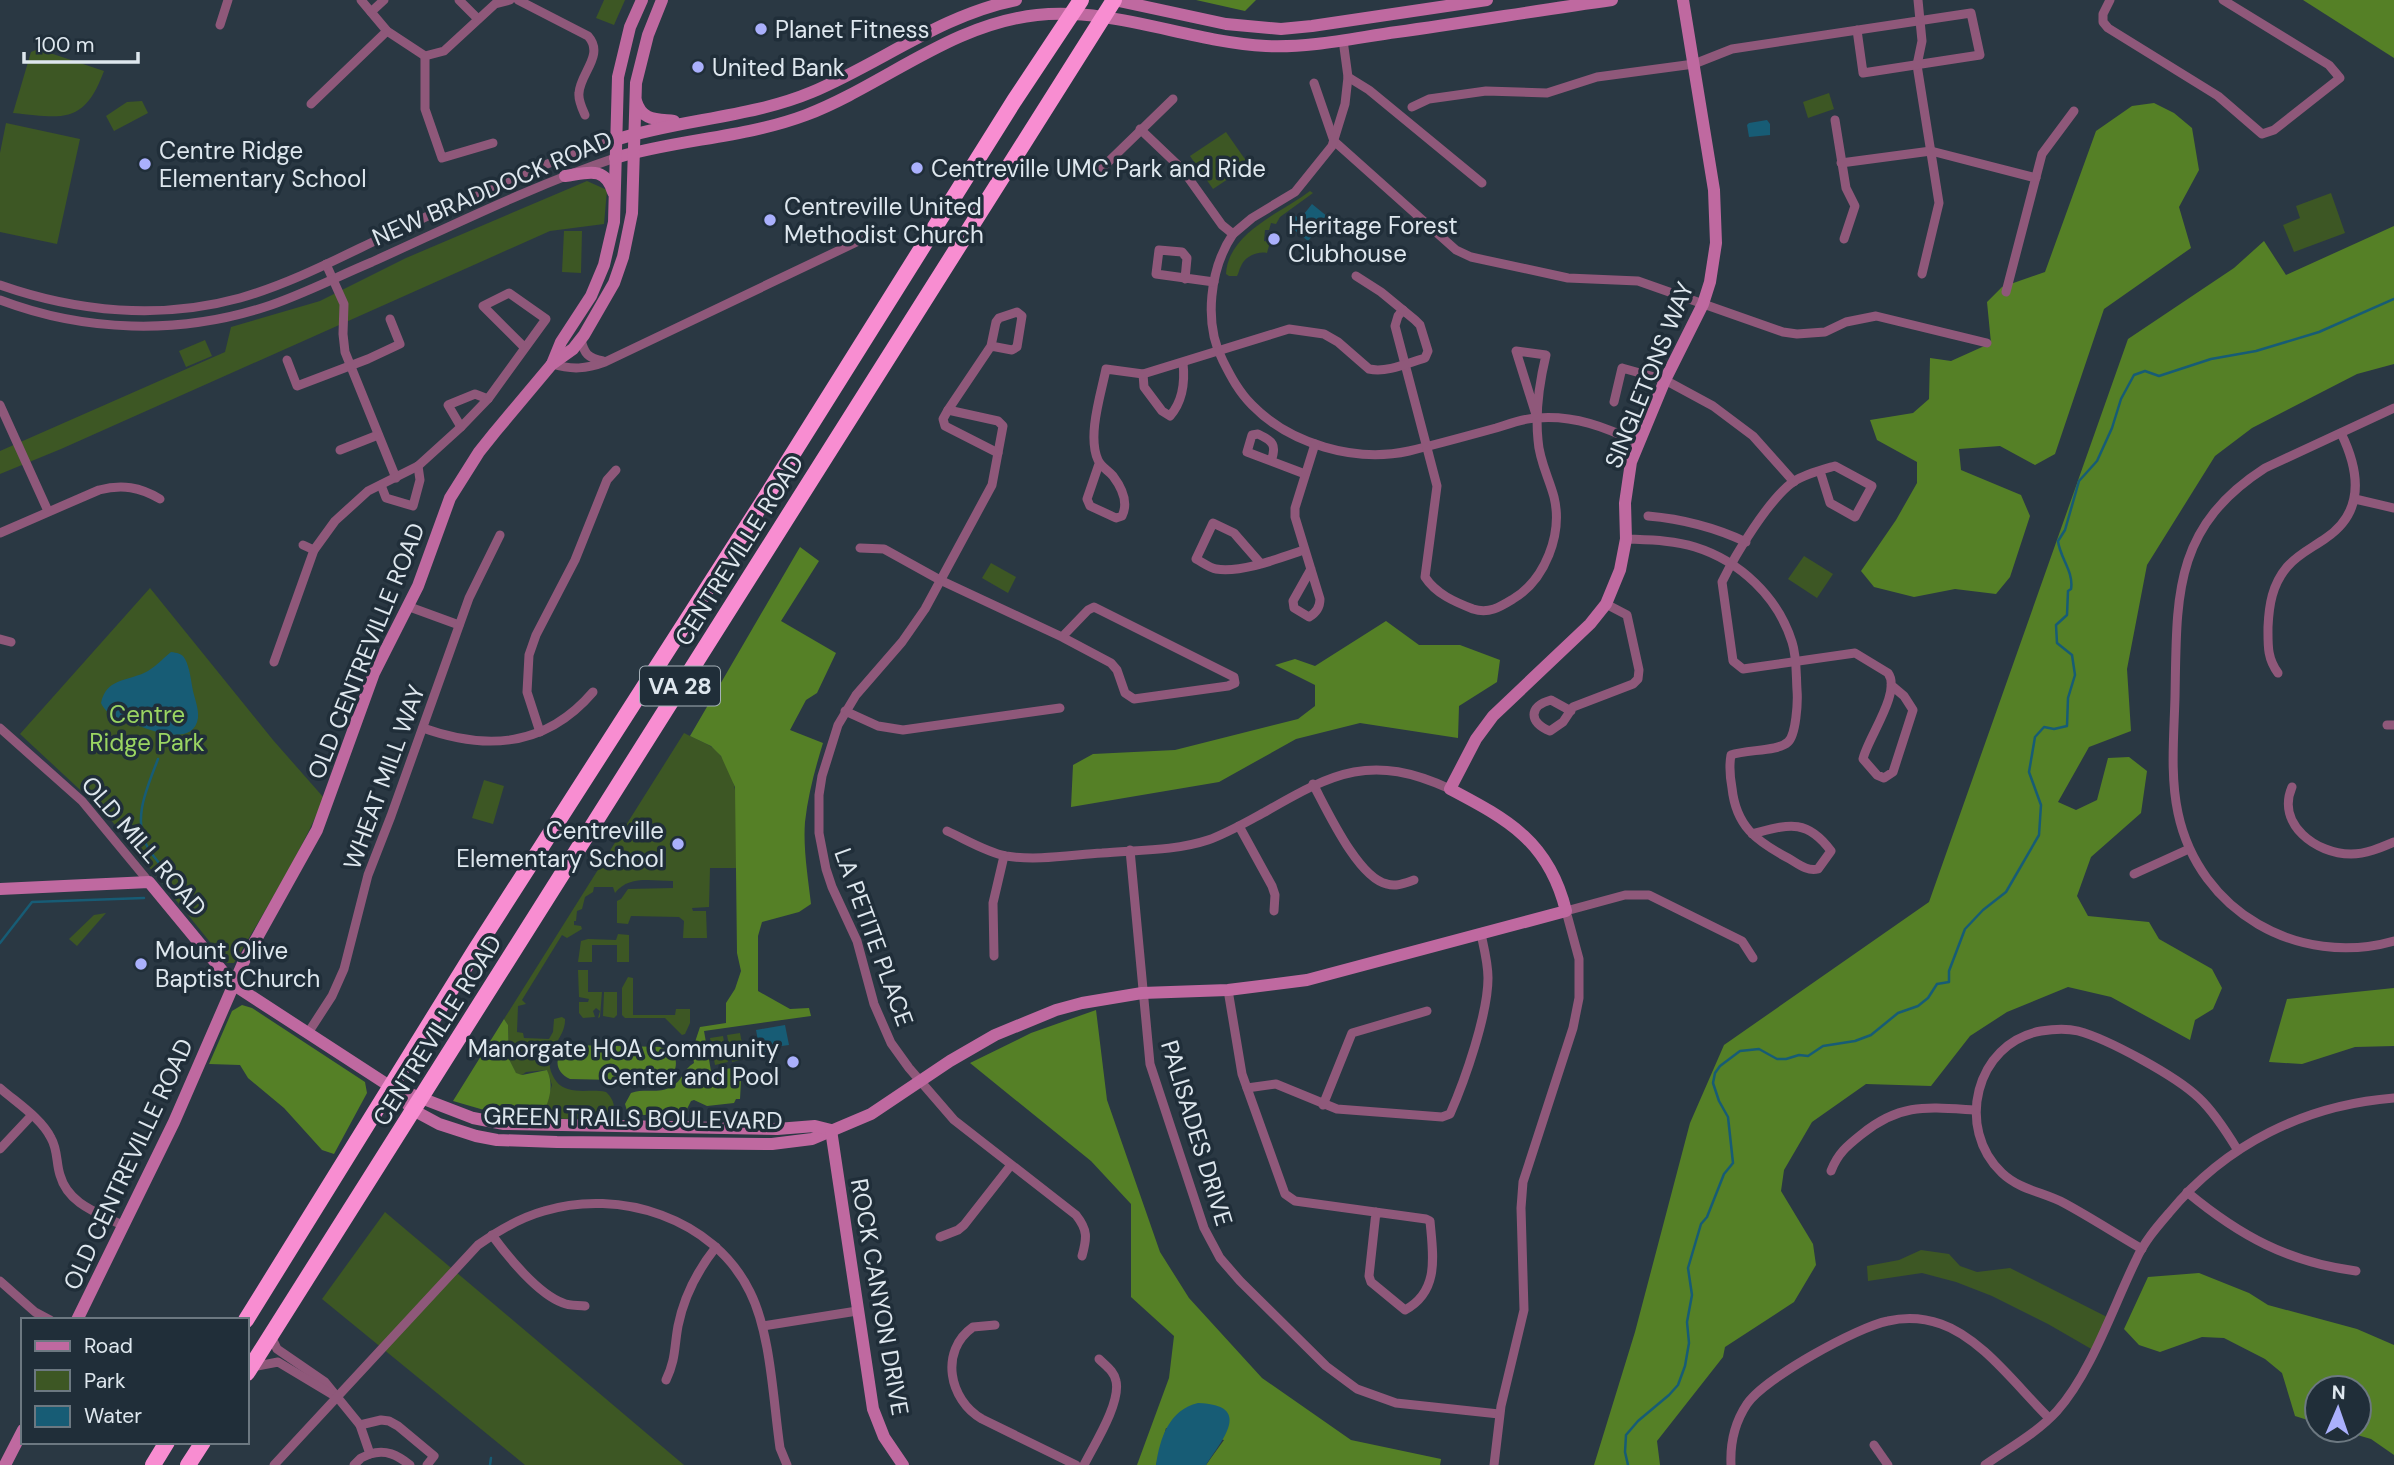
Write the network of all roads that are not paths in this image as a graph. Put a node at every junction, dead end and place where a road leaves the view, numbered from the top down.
1 (228, 0) edge
2 (360, 0) edge
3 (383, 0) edge
4 (459, 0) edge
5 (510, 0) edge
6 (518, 0) edge
7 (642, 0) edge
8 (662, 0) edge
9 (1016, 0) edge
10 (1082, 0) edge
11 (1114, 0) edge
12 (1487, 0) edge
13 (1612, 0) edge
14 (1683, 0) edge
15 (1918, 0) edge
16 (2110, 0) edge
17 (2223, 0) edge
18 (371, 12) junction
19 (1072, 15) junction
20 (1104, 17) junction
21 (478, 19) junction
22 (1921, 19) junction
23 (220, 25) dead end
24 (1857, 30) junction
25 (387, 31) junction
26 (1343, 40) junction
27 (425, 56) junction
28 (1694, 64) junction
29 (1917, 65) junction
30 (1348, 77) junction
31 (1314, 83) dead end
32 (635, 98) junction
33 (1172, 99) dead end
34 (311, 103) dead end
35 (1412, 107) dead end
36 (2074, 111) dead end
37 (585, 115) dead end
38 (1835, 120) dead end
39 (692, 122) junction
40 (1140, 129) junction
41 (635, 134) junction
42 (615, 140) junction
43 (1334, 141) junction
44 (493, 144) dead end
45 (1931, 151) junction
46 (635, 152) junction
47 (615, 158) junction
48 (1841, 163) junction
49 (1102, 168) dead end
50 (565, 176) junction
51 (2036, 178) junction
52 (1482, 183) dead end
53 (615, 198) junction
54 (1233, 234) junction
55 (867, 237) dead end
56 (1844, 239) dead end
57 (326, 264) junction
58 (1922, 274) dead end
59 (1356, 276) dead end
60 (334, 279) junction
61 (1185, 279) dead end
62 (1214, 282) junction
63 (0, 285) edge
64 (2006, 292) dead end
65 (0, 300) edge
66 (1703, 304) junction
67 (1403, 310) junction
68 (390, 319) dead end
69 (581, 339) junction
70 (1987, 343) dead end
71 (991, 346) junction
72 (525, 348) junction
73 (1218, 351) junction
74 (287, 359) dead end
75 (605, 362) junction
76 (1183, 363) junction
77 (552, 364) junction
78 (350, 365) junction
79 (1404, 365) junction
80 (1143, 374) junction
81 (1665, 380) junction
82 (488, 399) junction
83 (1614, 402) dead end
84 (0, 405) edge
85 (2394, 408) edge
86 (948, 411) junction
87 (1537, 418) junction
88 (461, 427) junction
89 (2341, 433) junction
90 (378, 435) junction
91 (1639, 443) junction
92 (1315, 444) junction
93 (1425, 445) junction
94 (340, 450) dead end
95 (998, 453) junction
96 (1272, 461) dead end
97 (1099, 464) junction
98 (418, 466) junction
99 (615, 470) dead end
100 (1820, 471) junction
101 (1305, 474) junction
102 (396, 478) junction
103 (1794, 482) junction
104 (381, 485) junction
105 (160, 499) dead end
106 (2355, 499) junction
107 (2394, 508) edge
108 (48, 512) junction
109 (1648, 516) dead end
110 (0, 533) edge
111 (500, 535) dead end
112 (1626, 539) junction
113 (1746, 542) junction
114 (303, 545) dead end
115 (860, 548) dead end
116 (314, 550) junction
117 (1304, 550) junction
118 (1262, 564) junction
119 (1733, 564) junction
120 (1311, 569) junction
121 (940, 580) junction
122 (1606, 604) junction
123 (407, 606) junction
124 (459, 625) junction
125 (1062, 637) junction
126 (0, 639) edge
127 (11, 642) dead end
128 (1795, 660) junction
129 (274, 662) dead end
130 (2277, 673) dead end
131 (1891, 685) junction
132 (593, 692) dead end
133 (1060, 708) dead end
134 (845, 711) junction
135 (1571, 711) dead end
136 (423, 727) junction
137 (0, 728) edge
138 (540, 732) junction
139 (1313, 785) junction
140 (2292, 787) dead end
141 (1450, 789) junction
142 (1239, 826) junction
143 (947, 831) dead end
144 (1752, 834) junction
145 (2394, 842) edge
146 (2189, 849) junction
147 (1130, 850) junction
148 (1004, 856) junction
149 (2134, 874) dead end
150 (1414, 880) dead end
151 (149, 882) junction
152 (0, 889) edge
153 (1274, 911) dead end
154 (1566, 911) junction
155 (1481, 934) junction
156 (2394, 941) edge
157 (994, 956) dead end
158 (1753, 958) dead end
159 (234, 985) junction
160 (1228, 990) junction
161 (1142, 993) junction
162 (1427, 1011) dead end
163 (308, 1033) junction
164 (920, 1082) junction
165 (391, 1087) junction
166 (0, 1088) edge
167 (1247, 1088) junction
168 (2394, 1098) edge
169 (417, 1103) junction
170 (1323, 1105) junction
171 (1975, 1110) junction
172 (31, 1116) junction
173 (831, 1130) junction
174 (0, 1149) edge
175 (2237, 1149) junction
176 (1011, 1165) junction
177 (1831, 1171) dead end
178 (2187, 1192) junction
179 (1376, 1212) junction
180 (122, 1224) junction
181 (492, 1236) junction
182 (940, 1237) dead end
183 (716, 1247) junction
184 (2142, 1249) junction
185 (1082, 1256) dead end
186 (2356, 1271) dead end
187 (0, 1281) edge
188 (584, 1306) dead end
189 (858, 1311) junction
190 (46, 1318) edge
191 (78, 1318) edge
192 (247, 1318) edge
193 (995, 1325) dead end
194 (763, 1326) junction
195 (271, 1336) junction
196 (1099, 1359) dead end
197 (249, 1370) edge
198 (666, 1380) dead end
199 (337, 1397) junction
200 (1499, 1414) junction
201 (2049, 1419) junction
202 (360, 1425) junction
203 (21, 1434) edge
204 (166, 1444) edge
205 (202, 1444) edge
206 (1874, 1445) dead end
207 (370, 1454) junction
208 (5, 1465) edge
209 (153, 1465) edge
210 (188, 1465) edge
211 (274, 1465) edge
212 (354, 1465) edge
213 (410, 1465) edge
214 (426, 1465) edge
215 (787, 1465) edge
216 (903, 1465) edge
217 (1076, 1465) edge
218 (1084, 1465) edge
219 (1494, 1465) edge
220 (1731, 1465) edge
221 (1888, 1465) edge
222 (1985, 1465) edge

1 - 23 street
2 - 18 street
3 - 18 street
4 - 21 street
5 - 21 street
6 - 37 street
7 - 42 street
8 - 32 street
9 - 39 street, NEW BRADDOCK ROAD
10 - 19 highway, CENTREVILLE ROAD / VA 28
11 - 12 street
11 - 20 highway, CENTREVILLE ROAD / VA 28
13 - 26 street, NEW BRADDOCK ROAD
14 - 28 street, SINGLETONS WAY
15 - 22 street
16 - 17 street
18 - 25 street
19 - 20 street, NEW BRADDOCK ROAD
19 - 46 street, NEW BRADDOCK ROAD
19 - 165 highway, CENTREVILLE ROAD / VA 28
20 - 26 street, NEW BRADDOCK ROAD
20 - 169 highway, CENTREVILLE ROAD / VA 28
21 - 27 street
22 - 24 street
22 - 29 street
22 - 29 street
24 - 28 street
24 - 29 street
25 - 27 street
25 - 34 street
26 - 30 street
27 - 44 street
28 - 35 street
28 - 66 street, SINGLETONS WAY
29 - 45 street
30 - 43 street
30 - 52 street
31 - 43 street
32 - 39 street
32 - 41 street
33 - 40 street
36 - 51 street
38 - 48 street
39 - 41 street, NEW BRADDOCK ROAD
40 - 49 street
40 - 54 street
41 - 42 street, NEW BRADDOCK ROAD
41 - 46 street
42 - 47 street
42 - 57 street, NEW BRADDOCK ROAD
43 - 54 street
43 - 66 street
45 - 48 street
45 - 51 street
45 - 58 street
46 - 47 street, NEW BRADDOCK ROAD
46 - 69 street
47 - 50 street, NEW BRADDOCK ROAD
47 - 53 street
48 - 56 street
50 - 53 street
50 - 60 street, NEW BRADDOCK ROAD
51 - 64 street
53 - 77 street
54 - 62 street
55 - 75 street
57 - 60 street
57 - 63 street, NEW BRADDOCK ROAD
59 - 67 street
60 - 65 street, NEW BRADDOCK ROAD
60 - 78 street
61 - 62 street
62 - 73 street
66 - 70 street
66 - 81 street, SINGLETONS WAY
67 - 79 street
67 - 79 street
68 - 78 street
69 - 75 street
69 - 77 street
71 - 71 street
71 - 86 street
72 - 72 street
72 - 82 street
73 - 76 street
73 - 79 street
73 - 92 street
74 - 78 street
75 - 77 street
76 - 80 street
76 - 80 street
77 - 123 street, OLD CENTREVILLE ROAD
78 - 90 street
79 - 93 street
80 - 97 street
81 - 83 street
81 - 91 street, SINGLETONS WAY
81 - 103 street
82 - 88 street
82 - 88 street
84 - 108 street
85 - 89 street
86 - 95 street
86 - 95 street, LA PETITE PLACE
87 - 87 street
87 - 91 street
87 - 93 street
87 - 93 street
88 - 98 street
89 - 106 street
89 - 146 street
90 - 94 street
90 - 102 street
91 - 112 street, SINGLETONS WAY
92 - 93 street
92 - 101 street
95 - 121 street, LA PETITE PLACE
96 - 101 street
97 - 97 street
98 - 102 street
98 - 104 street
99 - 138 street
100 - 100 street
100 - 103 street
101 - 117 street
102 - 104 street
103 - 113 street
104 - 116 street
105 - 108 street
106 - 107 street
106 - 130 street
108 - 110 street
109 - 113 street
111 - 124 street, WHEAT MILL WAY
112 - 119 street
112 - 122 street, SINGLETONS WAY
113 - 119 street
114 - 116 street
115 - 121 street
116 - 129 street
117 - 118 street
117 - 120 street
118 - 118 street
119 - 128 street
119 - 128 street
120 - 120 street
121 - 125 street
121 - 134 street, LA PETITE PLACE
122 - 135 street
122 - 141 street, SINGLETONS WAY
123 - 124 street
123 - 159 street, OLD CENTREVILLE ROAD
124 - 136 street, WHEAT MILL WAY
125 - 125 street
126 - 127 street
128 - 131 street
128 - 144 street
131 - 131 street
132 - 138 street
133 - 134 street
134 - 164 street, LA PETITE PLACE
136 - 138 street
136 - 163 street, WHEAT MILL WAY
137 - 151 street, OLD MILL ROAD
139 - 141 street
139 - 142 street
139 - 150 street
140 - 145 street
141 - 154 street
142 - 147 street
142 - 153 street
143 - 148 street
144 - 144 street
146 - 149 street
146 - 156 street
147 - 148 street
147 - 161 street, PALISADES DRIVE
148 - 157 street
151 - 152 street
151 - 159 street, OLD MILL ROAD
154 - 155 street, GREEN TRAILS BOULEVARD
154 - 158 street
154 - 200 street
155 - 160 street, GREEN TRAILS BOULEVARD
155 - 170 street
159 - 163 street, OLD MILL ROAD
159 - 180 street, OLD CENTREVILLE ROAD
160 - 161 street, GREEN TRAILS BOULEVARD
160 - 167 street
161 - 164 street, GREEN TRAILS BOULEVARD
161 - 200 street, PALISADES DRIVE
162 - 170 street
163 - 165 street, OLD MILL ROAD
164 - 173 street, GREEN TRAILS BOULEVARD
164 - 176 street, LA PETITE PLACE
165 - 169 street, GREEN TRAILS BOULEVARD
165 - 192 highway, CENTREVILLE ROAD / VA 28
166 - 172 street
167 - 170 street
167 - 179 street
168 - 175 street
169 - 173 street, GREEN TRAILS BOULEVARD
169 - 195 highway, CENTREVILLE ROAD / VA 28
171 - 175 street
171 - 177 street
171 - 184 street
172 - 174 street
172 - 180 street
173 - 189 street, ROCK CANYON DRIVE
175 - 178 street
176 - 182 street
176 - 185 street, LA PETITE PLACE
178 - 184 street
178 - 186 street
179 - 179 street
180 - 191 street, OLD CENTREVILLE ROAD
181 - 183 street
181 - 188 street
181 - 199 street
183 - 194 street
183 - 198 street
184 - 201 street
187 - 190 street
189 - 194 street
189 - 216 street, ROCK CANYON DRIVE
193 - 217 street
194 - 215 street
195 - 197 highway, CENTREVILLE ROAD / VA 28
195 - 199 street
196 - 218 street
197 - 199 street
199 - 202 street
199 - 211 street
200 - 219 street
201 - 220 street
201 - 222 street
202 - 207 street
202 - 214 street
203 - 208 street
204 - 209 highway
205 - 210 highway
206 - 221 street
207 - 212 street
207 - 213 street

